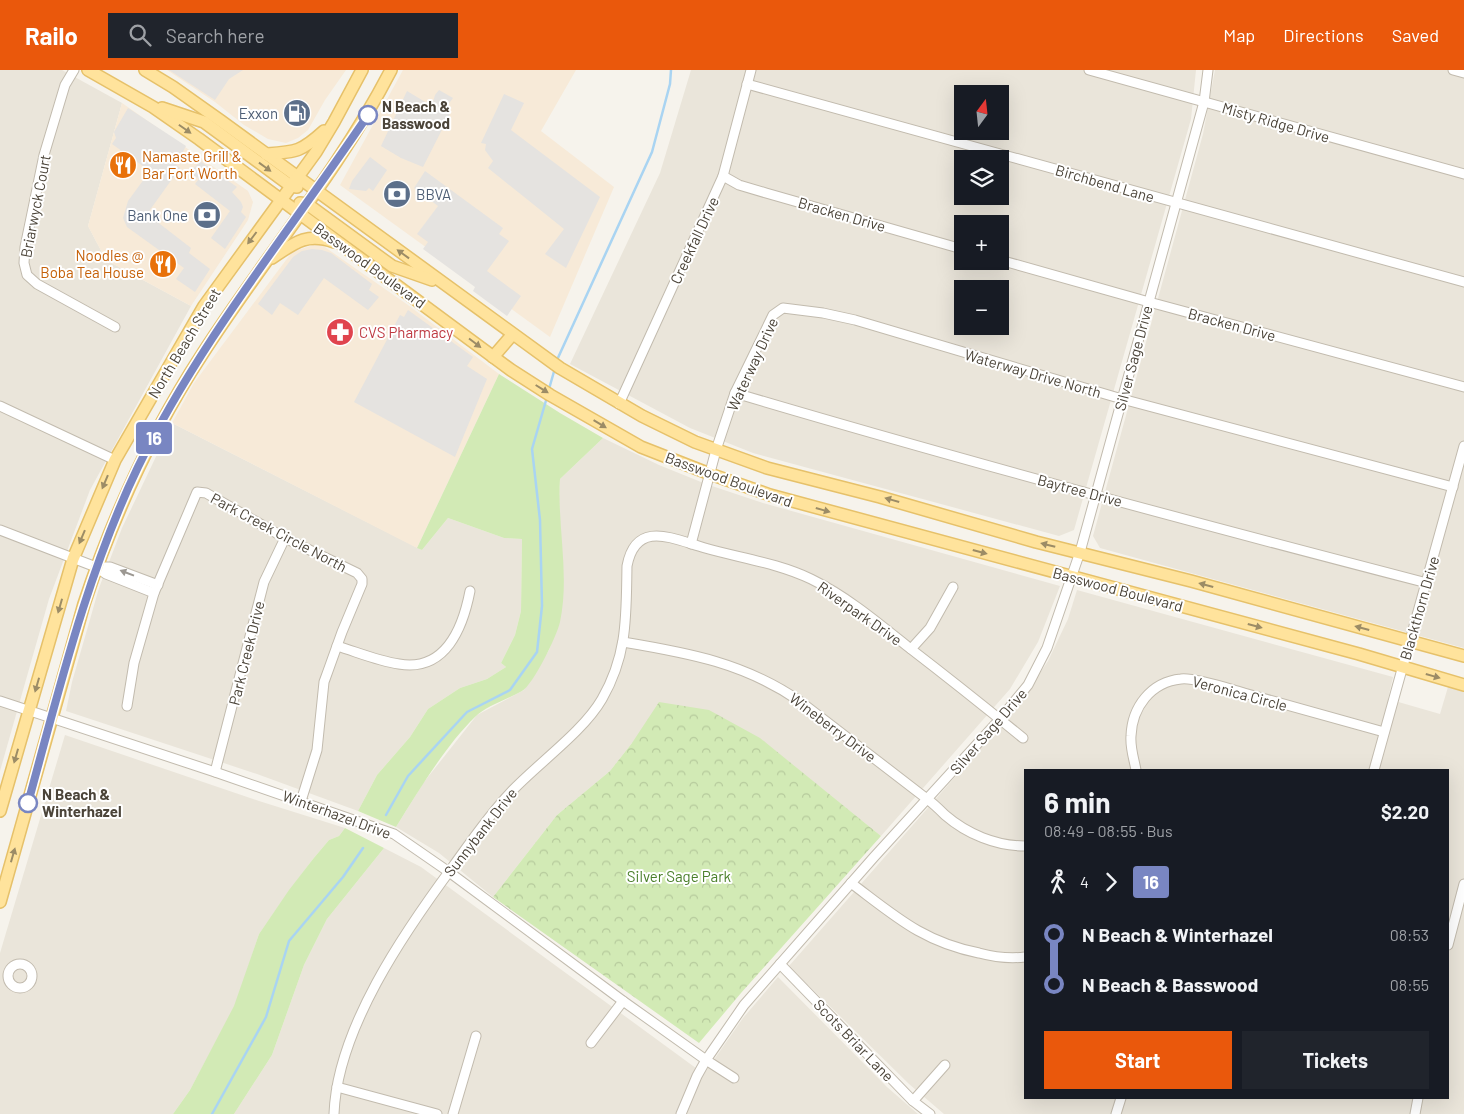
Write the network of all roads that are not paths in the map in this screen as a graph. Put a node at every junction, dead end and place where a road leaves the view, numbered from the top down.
1 (74, 70) edge
2 (88, 70) edge
3 (144, 70) edge
4 (362, 70) edge
5 (391, 70) edge
6 (751, 70) edge
7 (1088, 70) edge
8 (1208, 70) edge
9 (1454, 70) edge
10 (1464, 73) edge
11 (747, 84) junction
12 (1204, 102) junction
13 (147, 103) junction
14 (334, 122) junction
15 (266, 154) junction
16 (1464, 174) edge
17 (723, 176) junction
18 (295, 182) junction
19 (316, 190) junction
20 (281, 200) junction
21 (1176, 203) junction
22 (303, 209) junction
23 (344, 246) junction
24 (954, 247) edge
25 (264, 263) junction
26 (1009, 263) edge
27 (1464, 282) edge
28 (442, 283) junction
29 (1149, 302) junction
30 (787, 308) joint
31 (115, 327) dead end
32 (512, 335) junction
33 (493, 356) junction
34 (1464, 387) edge
35 (152, 393) junction
36 (735, 393) junction
37 (1122, 398) junction
38 (173, 402) junction
39 (619, 404) junction
40 (0, 406) edge
41 (1464, 446) edge
42 (716, 450) junction
43 (115, 460) junction
44 (710, 474) junction
45 (1453, 487) junction
46 (1096, 494) junction
47 (0, 530) edge
48 (285, 538) junction
49 (643, 538) joint
50 (691, 544) junction
51 (1080, 552) junction
52 (73, 559) junction
53 (96, 567) junction
54 (1072, 577) junction
55 (1427, 583) junction
56 (953, 586) dead end
57 (156, 589) junction
58 (470, 591) dead end
59 (1409, 641) junction
60 (623, 642) junction
61 (337, 646) junction
62 (911, 649) junction
63 (1464, 656) edge
64 (1402, 667) junction
65 (1464, 685) edge
66 (0, 701) edge
67 (127, 706) dead end
68 (30, 710) junction
69 (51, 718) junction
70 (1000, 720) junction
71 (1384, 732) junction
72 (1023, 738) dead end
73 (1136, 769) edge
74 (1374, 769) edge
75 (215, 772) junction
76 (928, 798) junction
77 (301, 801) junction
78 (0, 812) edge
79 (1024, 846) edge
80 (449, 872) junction
81 (852, 883) junction
82 (1464, 884) edge
83 (0, 902) edge
84 (1449, 941) edge
85 (1024, 957) edge
86 (780, 964) junction
87 (623, 1001) junction
88 (476, 1036) dead end
89 (591, 1043) dead end
90 (706, 1060) junction
91 (945, 1065) dead end
92 (734, 1078) dead end
93 (337, 1087) junction
94 (1121, 1099) edge
95 (1418, 1099) edge
96 (913, 1101) junction
97 (334, 1114) edge
98 (437, 1114) edge
99 (453, 1114) edge
100 (681, 1114) edge
101 (930, 1114) edge
102 (1116, 1114) edge
103 (1416, 1114) edge

1 - 31 street, Briarwyck Court
2 - 13 main road, Basswood Boulevard
3 - 15 main road, Basswood Boulevard
4 - 14 main road, North Beach Street
5 - 19 main road, North Beach Street
6 - 11 street, Creekfall Drive
7 - 12 street, Misty Ridge Drive
8 - 12 street, Silver Sage Drive
9 - 10 street
11 - 17 street, Creekfall Drive
11 - 21 street, Birchbend Lane
12 - 16 street, Misty Ridge Drive
12 - 21 street, Silver Sage Drive
13 -> 18 main road
13 -> 20 main road, Basswood Boulevard
14 - 15 main road
14 - 18 main road, North Beach Street
15 - 18 main road, Basswood Boulevard
17 - 24 street, Bracken Drive
17 - 39 street, Creekfall Drive
18 - 19 main road, Basswood Boulevard
18 - 20 main road, North Beach Street
19 - 22 main road, North Beach Street
28 -> 19 main road, Basswood Boulevard
20 - 22 main road, Basswood Boulevard
20 -> 35 main road, North Beach Street
21 - 27 street, Birchbend Lane
21 - 29 street, Silver Sage Drive
22 - 23 main road, Basswood Boulevard
22 - 25 main road, North Beach Street
22 - 28 main road
23 - 25 main road
23 -> 33 main road, Basswood Boulevard
25 - 38 main road, North Beach Street
26 - 29 street, Bracken Drive
28 - 32 main road, Basswood Boulevard
29 - 34 street, Bracken Drive
29 - 37 street, Silver Sage Drive
30 - 36 street, Waterway Drive
30 - 37 street, Waterway Drive North
32 - 33 main road
32 - 39 main road, Basswood Boulevard
33 -> 44 main road, Basswood Boulevard
35 - 38 main road
35 - 43 main road, North Beach Street
36 - 42 street, Waterway Drive
36 - 46 street, Baytree Drive
37 - 45 street, Waterway Drive North
37 - 46 street, Silver Sage Drive
38 - 53 main road, North Beach Street
39 - 42 main road, Basswood Boulevard
40 - 43 street
41 - 45 street, Blackthorn Drive
42 - 44 street, Waterway Drive
51 -> 42 main road, Basswood Boulevard
43 -> 52 main road, North Beach Street
44 - 50 street, Waterway Drive
44 -> 54 main road, Basswood Boulevard
45 - 55 street, Blackthorn Drive
46 - 51 street, Silver Sage Drive
46 - 55 street, Baytree Drive
47 - 52 street
48 - 57 street, Park Creek Circle North
48 - 61 street, Park Creek Circle North
48 - 75 street, Park Creek Drive
49 - 50 street, Riverpark Drive
49 - 60 street, Sunnybank Drive
50 - 62 street, Riverpark Drive
51 - 54 street, Silver Sage Drive
59 -> 51 main road, Basswood Boulevard
52 - 53 street
52 -> 68 main road, North Beach Street
53 - 57 street
53 - 69 main road, North Beach Street
54 -> 64 main road, Basswood Boulevard
54 - 70 street, Silver Sage Drive
55 - 59 street, Blackthorn Drive
56 - 62 street
57 - 67 street
58 - 61 street
59 - 63 main road, Basswood Boulevard
59 - 64 street, Blackthorn Drive
60 - 76 street, Wineberry Drive
60 - 80 street, Sunnybank Drive
61 - 77 street
62 - 70 street, Riverpark Drive
64 -> 65 main road, Basswood Boulevard
64 - 71 street, Blackthorn Drive
66 - 68 street, Winterhazel Drive
68 - 69 street, Winterhazel Drive
68 -> 78 main road, North Beach Street
69 - 75 street, Winterhazel Drive
83 -> 69 main road, North Beach Street
70 - 72 street, Riverpark Drive
70 - 76 street, Silver Sage Drive
71 - 73 street, Veronica Circle
71 - 74 street, Blackthorn Drive
75 - 77 street, Winterhazel Drive
76 - 79 street, Wineberry Drive
76 - 81 street, Silver Sage Drive
77 - 80 street, Winterhazel Drive
80 - 87 street, Winterhazel Drive
80 - 93 street, Sunnybank Drive
81 - 85 street
81 - 86 street, Silver Sage Drive
82 - 84 street
86 - 90 street, Silver Sage Drive
86 - 96 street, Scots Briar Lane
87 - 89 street
87 - 90 street, Winterhazel Drive
88 - 99 street
90 - 92 street, Winterhazel Drive
90 - 100 street, Silver Sage Drive
91 - 96 street
93 - 97 street, Sunnybank Drive
93 - 98 street
94 - 102 street
95 - 103 street
96 - 101 street, Scots Briar Lane

